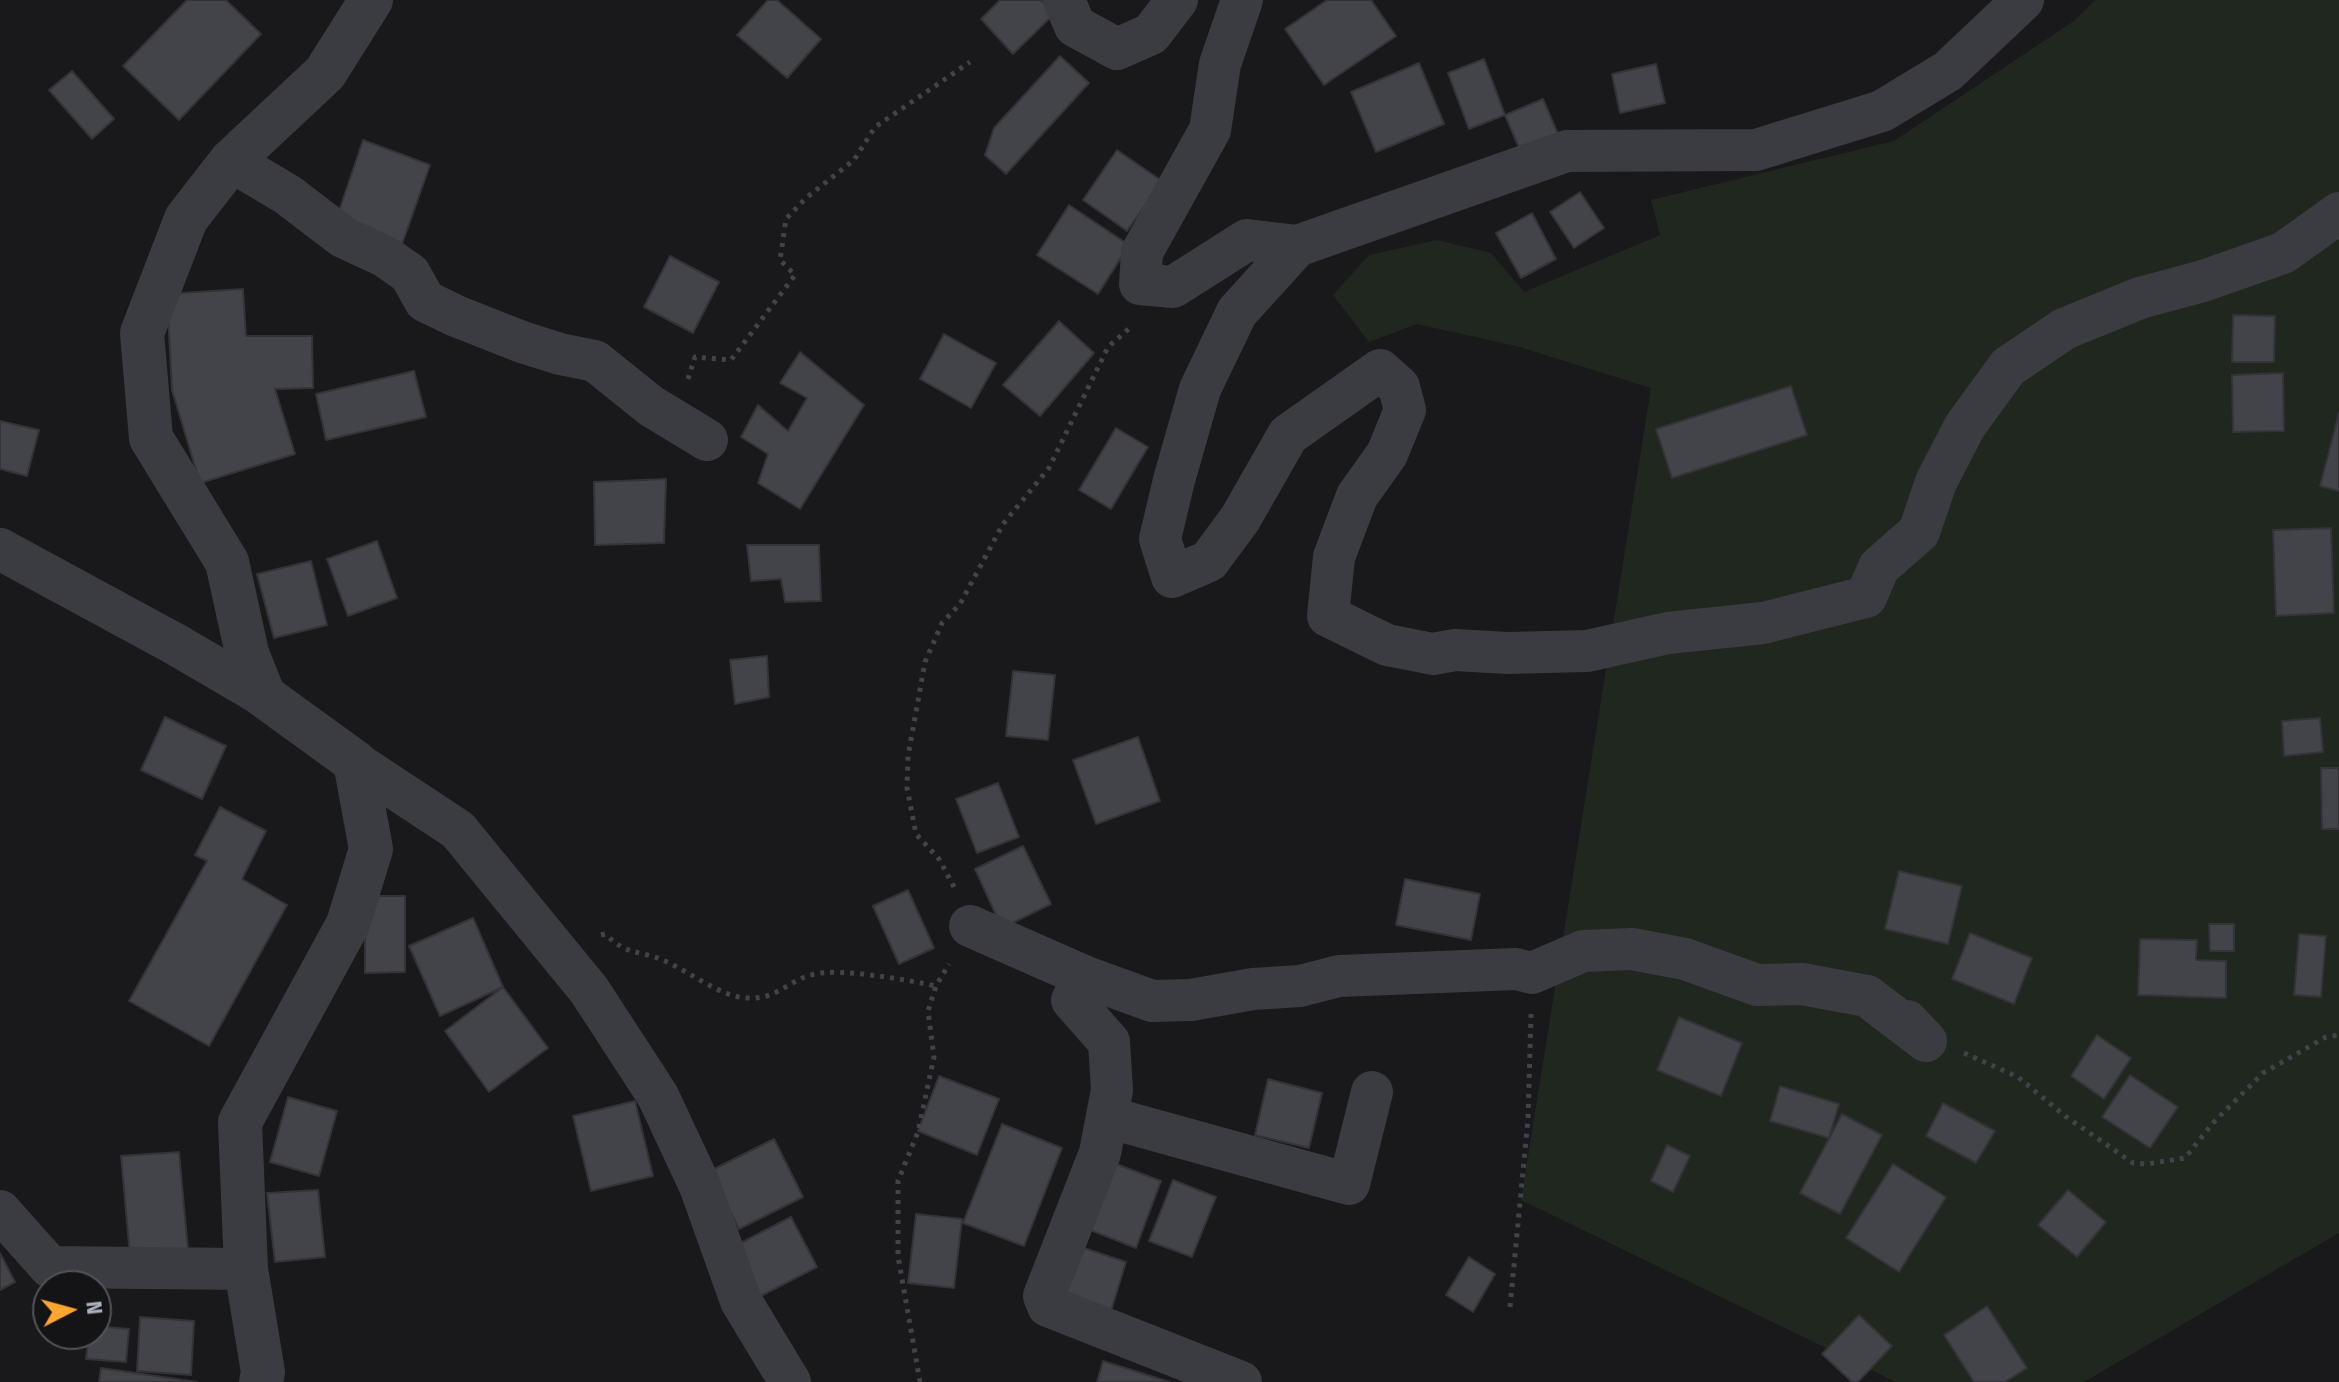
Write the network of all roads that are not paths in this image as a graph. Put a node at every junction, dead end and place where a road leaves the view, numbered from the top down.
1 (371, 0) edge
2 (1064, 0) edge
3 (1177, 0) edge
4 (1242, 0) edge
5 (2023, 0) edge
6 (231, 161) junction
7 (2339, 213) edge
8 (1297, 246) junction
9 (690, 431) road end
10 (0, 549) edge
11 (264, 696) junction
12 (355, 762) junction
13 (970, 926) road end
14 (1086, 977) junction
15 (1907, 1021) road end
16 (1372, 1092) dead end
17 (1107, 1117) junction
18 (0, 1211) edge
19 (246, 1269) junction
20 (1226, 1380) edge
21 (261, 1382) edge
22 (790, 1382) edge

1 - 6 street
2 - 3 street
4 - 8 street
5 - 8 street
6 - 9 street
6 - 11 street
7 - 8 street
10 - 11 street
11 - 12 street
12 - 19 street
12 - 22 street
13 - 14 street
14 - 15 street
14 - 17 street
16 - 17 street
17 - 20 street
18 - 19 street
19 - 21 street

